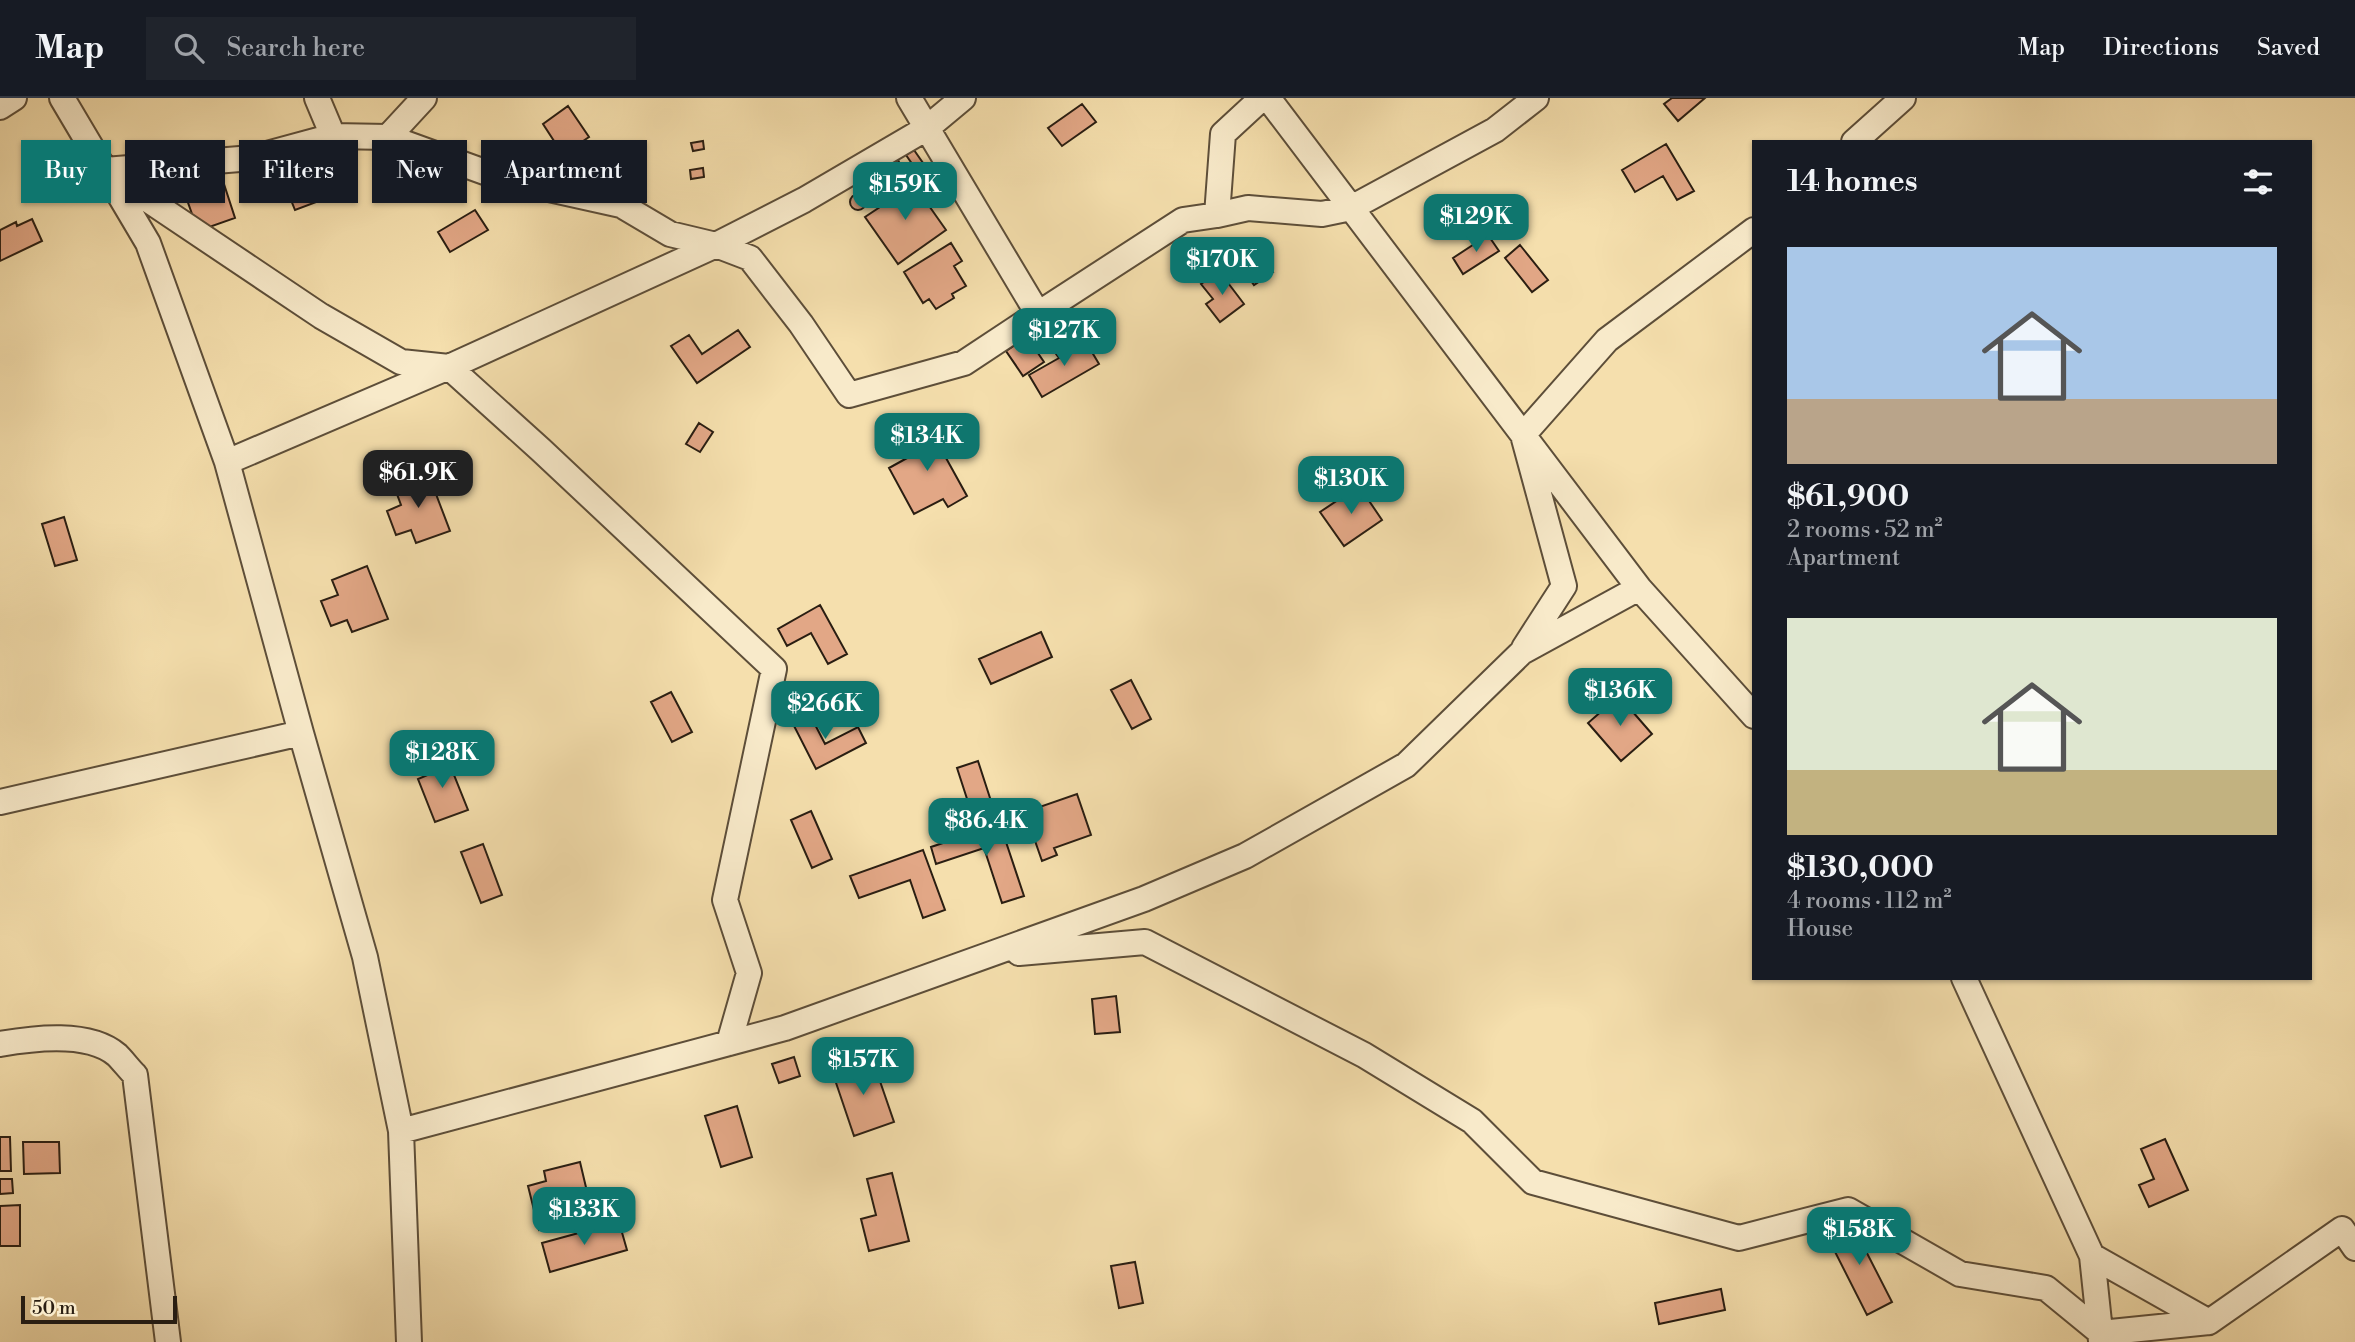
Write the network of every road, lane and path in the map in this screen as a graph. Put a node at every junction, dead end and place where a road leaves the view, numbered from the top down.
1 (14, 98) edge
2 (62, 98) edge
3 (317, 98) edge
4 (424, 98) edge
5 (909, 98) edge
6 (963, 98) edge
7 (1262, 98) edge
8 (1268, 98) edge
9 (1536, 98) edge
10 (1903, 98) edge
11 (0, 107) edge
12 (927, 128) junction
13 (332, 136) junction
14 (388, 137) junction
15 (87, 140) edge
16 (1856, 140) edge
17 (111, 170) edge
18 (111, 174) edge
19 (111, 180) edge
20 (1351, 208) junction
21 (1217, 215) junction
22 (1752, 231) edge
23 (716, 245) junction
24 (1038, 314) junction
25 (449, 367) junction
26 (1523, 435) junction
27 (227, 462) junction
28 (1639, 588) junction
29 (1522, 652) junction
30 (1752, 714) edge
31 (301, 733) junction
32 (0, 803) edge
33 (984, 956) junction
34 (1965, 980) edge
35 (729, 1043) junction
36 (0, 1044) edge
37 (401, 1131) junction
38 (2355, 1248) edge
39 (2092, 1256) junction
40 (2209, 1322) junction
41 (2101, 1337) edge
42 (168, 1342) edge
43 (409, 1342) edge

1 - 11 street
2 - 15 street
3 - 13 street
4 - 14 street
5 - 12 street
6 - 12 street
7 - 21 street
8 - 20 street
9 - 20 street
10 - 16 street
12 - 23 street
12 - 24 street
13 - 14 street
13 - 17 street
14 - 23 street
18 - 25 street
19 - 27 street
20 - 21 street
20 - 26 street
21 - 24 street
22 - 26 street
23 - 24 street
23 - 25 street
25 - 27 street
25 - 35 street
26 - 28 street
26 - 29 street
27 - 31 street
28 - 29 street
28 - 30 street
29 - 33 street
31 - 32 street
31 - 37 street
33 - 35 street
33 - 41 street
34 - 39 street
35 - 37 street
36 - 42 street
37 - 43 street
38 - 40 street
39 - 40 street
39 - 41 street
40 - 41 street

